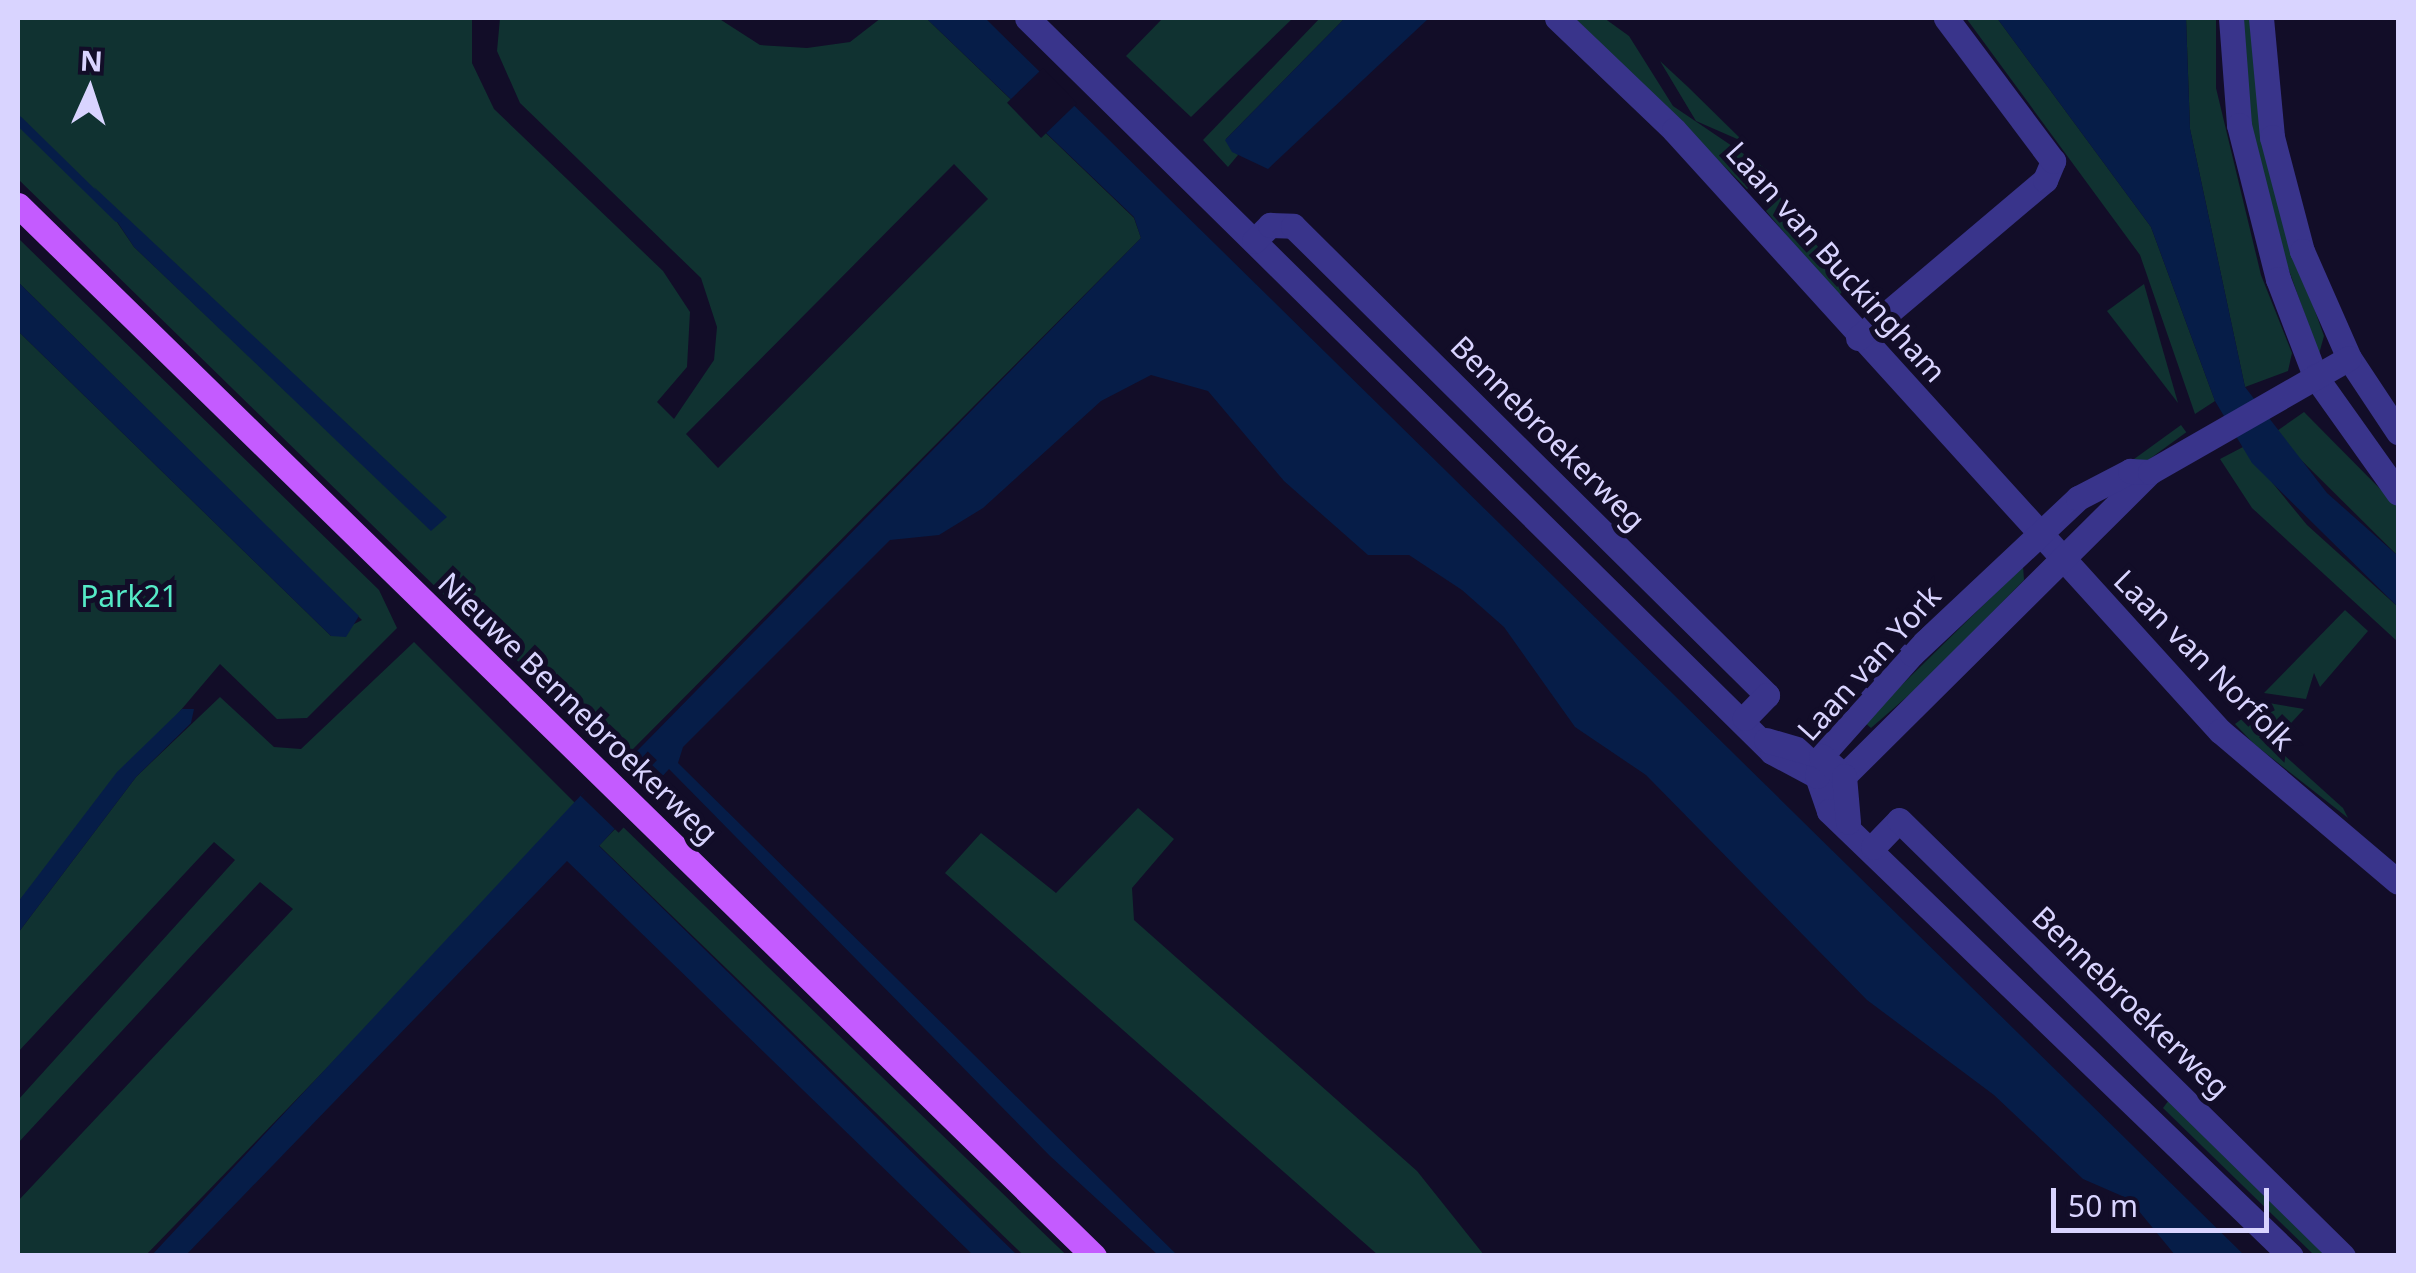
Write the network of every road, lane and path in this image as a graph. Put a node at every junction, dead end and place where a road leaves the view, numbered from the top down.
1 (1028, 18) edge
2 (1556, 18) edge
3 (1946, 18) edge
4 (2232, 18) edge
5 (2262, 18) edge
6 (18, 206) edge
7 (1254, 241) junction
8 (1858, 338) junction
9 (2349, 358) junction
10 (2315, 376) junction
11 (2398, 432) edge
12 (2150, 472) junction
13 (2398, 493) edge
14 (2038, 531) junction
15 (2060, 556) junction
16 (1745, 718) junction
17 (1819, 766) junction
18 (1844, 776) junction
19 (1848, 822) junction
20 (1874, 847) junction
21 (2398, 882) edge
22 (1094, 1256) edge
23 (2291, 1256) edge
24 (2344, 1256) edge

1 - 7 street
2 - 8 street, Laan van Buckingham
3 - 8 street
4 - 10 street
5 - 9 street
6 - 22 main road, Nieuwe Bennebroekerweg
7 - 16 street
7 - 16 street, Bennebroekerweg
8 - 14 street, Laan van Buckingham
9 - 10 street, Laan van York
9 - 11 street
10 - 12 street, Laan van York
10 - 13 street
12 - 14 street, Laan van York
12 - 15 street, Laan van York
14 - 15 street, Laan van Buckingham
14 - 17 street, Laan van York
15 - 18 street, Laan van York
15 - 21 street, Laan van Norfolk
16 - 17 street
17 - 18 street, Laan van York
17 - 19 street
18 - 19 street
19 - 20 street
20 - 23 street
20 - 24 street, Bennebroekerweg

